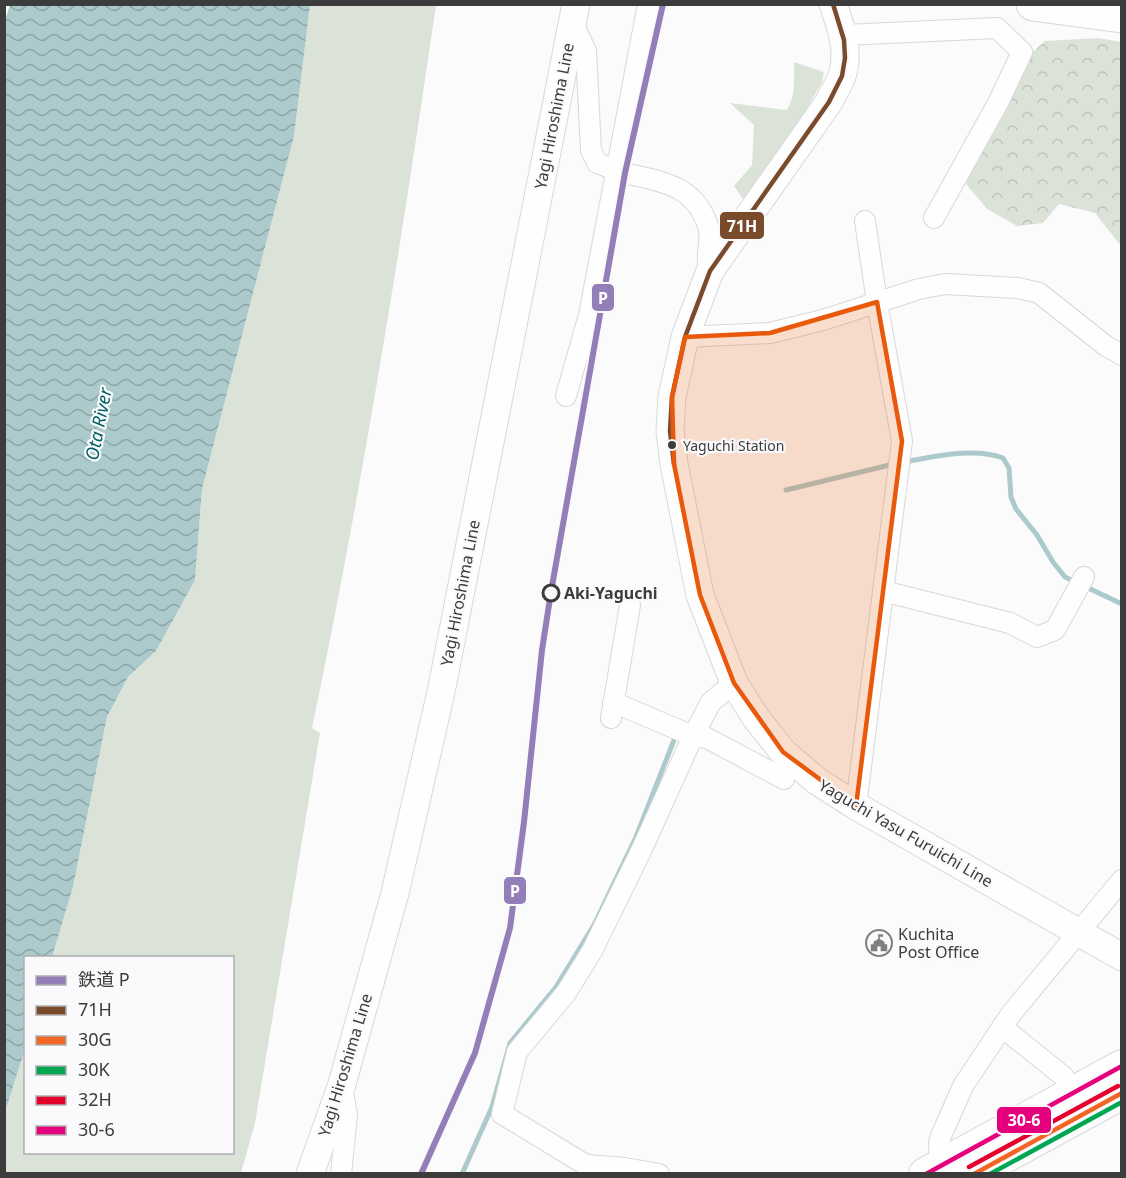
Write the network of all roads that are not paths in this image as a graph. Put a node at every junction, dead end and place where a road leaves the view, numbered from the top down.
1 (648, 4) edge
2 (833, 4) edge
3 (1033, 4) edge
4 (574, 13) edge
5 (1122, 16) edge
6 (844, 35) junction
7 (618, 170) junction
8 (934, 218) dead end
9 (865, 221) dead end
10 (710, 271) junction
11 (877, 303) junction
12 (685, 337) junction
13 (1122, 355) edge
14 (566, 396) dead end
15 (1083, 577) dead end
16 (883, 591) junction
17 (630, 605) dead end
18 (734, 683) junction
19 (693, 736) junction
20 (784, 779) dead end
21 (856, 806) junction
22 (1122, 880) edge
23 (1078, 931) junction
24 (1122, 957) edge
25 (1002, 1027) junction
26 (1122, 1066) edge
27 (342, 1084) junction
28 (1074, 1092) junction
29 (1117, 1102) edge
30 (584, 1169) edge
31 (932, 1169) edge
32 (310, 1173) edge
33 (341, 1173) edge
34 (659, 1173) edge
35 (973, 1173) edge

1 - 7 street
2 - 6 main road, Yaguchi Yasu Furuichi Line
3 - 5 highway
4 - 7 street
4 - 27 main road, Yagi Hiroshima Line
6 - 8 street
6 - 10 main road, Yaguchi Yasu Furuichi Line
7 - 10 street
7 - 14 street
9 - 11 street
10 - 12 main road, Yaguchi Yasu Furuichi Line
11 - 12 street
11 - 13 street
11 - 16 street
12 - 18 main road, Yaguchi Yasu Furuichi Line
15 - 16 street
16 - 21 street
17 - 19 street
18 - 19 street
18 - 21 main road, Yaguchi Yasu Furuichi Line
19 - 20 street
19 - 30 street
21 - 23 main road, Yaguchi Yasu Furuichi Line
22 - 23 street
23 - 24 main road, Yaguchi Yasu Furuichi Line
23 - 25 street
25 - 28 street
25 - 31 street
26 - 28 main road
27 - 32 main road, Yagi Hiroshima Line
27 - 33 street
28 - 31 main road
29 - 35 main road
30 - 34 street

